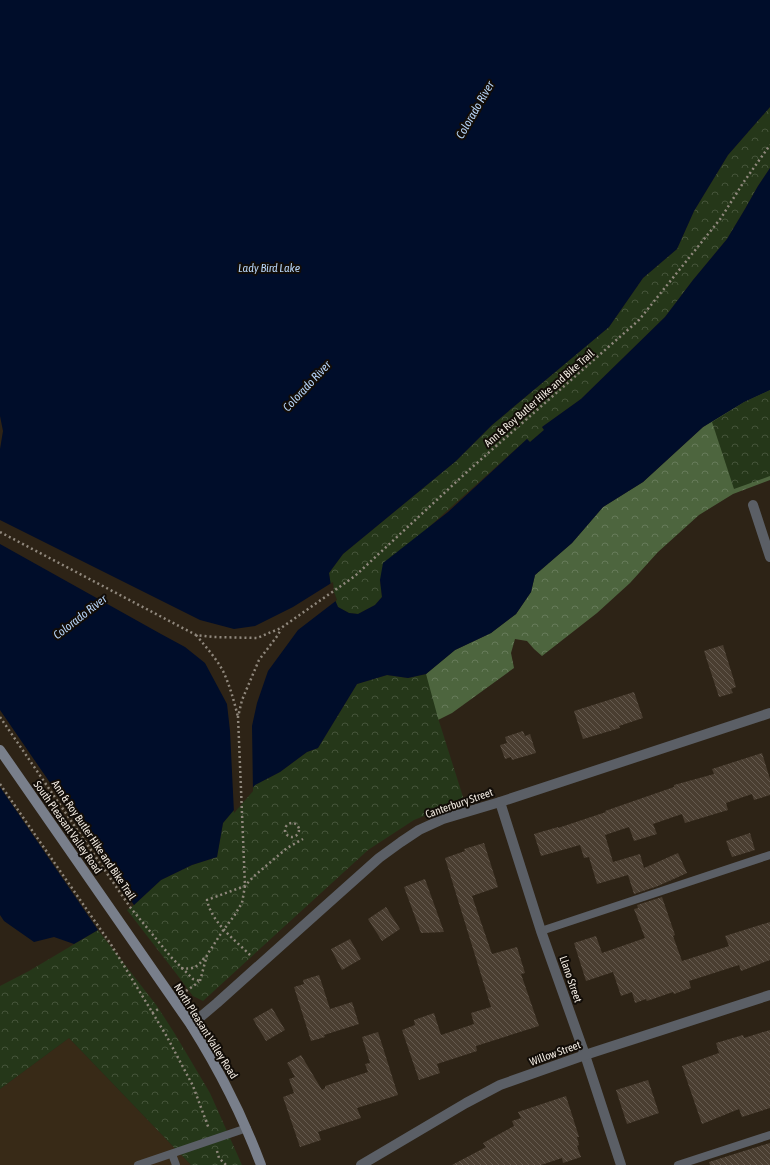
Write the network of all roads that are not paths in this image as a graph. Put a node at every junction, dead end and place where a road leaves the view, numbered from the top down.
1 (753, 505) dead end
2 (770, 557) edge
3 (770, 713) edge
4 (0, 750) edge
5 (500, 802) junction
6 (770, 855) edge
7 (116, 917) joint
8 (541, 930) junction
9 (770, 995) edge
10 (191, 1025) junction
11 (585, 1054) junction
12 (247, 1128) junction
13 (770, 1135) edge
14 (172, 1154) junction
15 (138, 1165) edge
16 (176, 1165) edge
17 (261, 1165) edge
18 (361, 1165) edge
19 (621, 1165) edge
20 (678, 1165) edge

1 - 2 street
3 - 5 street, Canterbury Street
4 - 7 main road, South Pleasant Valley Road
5 - 8 street, Llano Street
5 - 10 street, Canterbury Street
6 - 8 lane
7 - 10 main road, North Pleasant Valley Road
8 - 11 street, Llano Street
9 - 11 street, Willow Street
10 - 12 main road, North Pleasant Valley Road
11 - 18 street, Willow Street
11 - 19 street, Llano Street
12 - 14 lane
12 - 17 main road, North Pleasant Valley Road
13 - 20 lane
14 - 15 lane
14 - 16 lane

